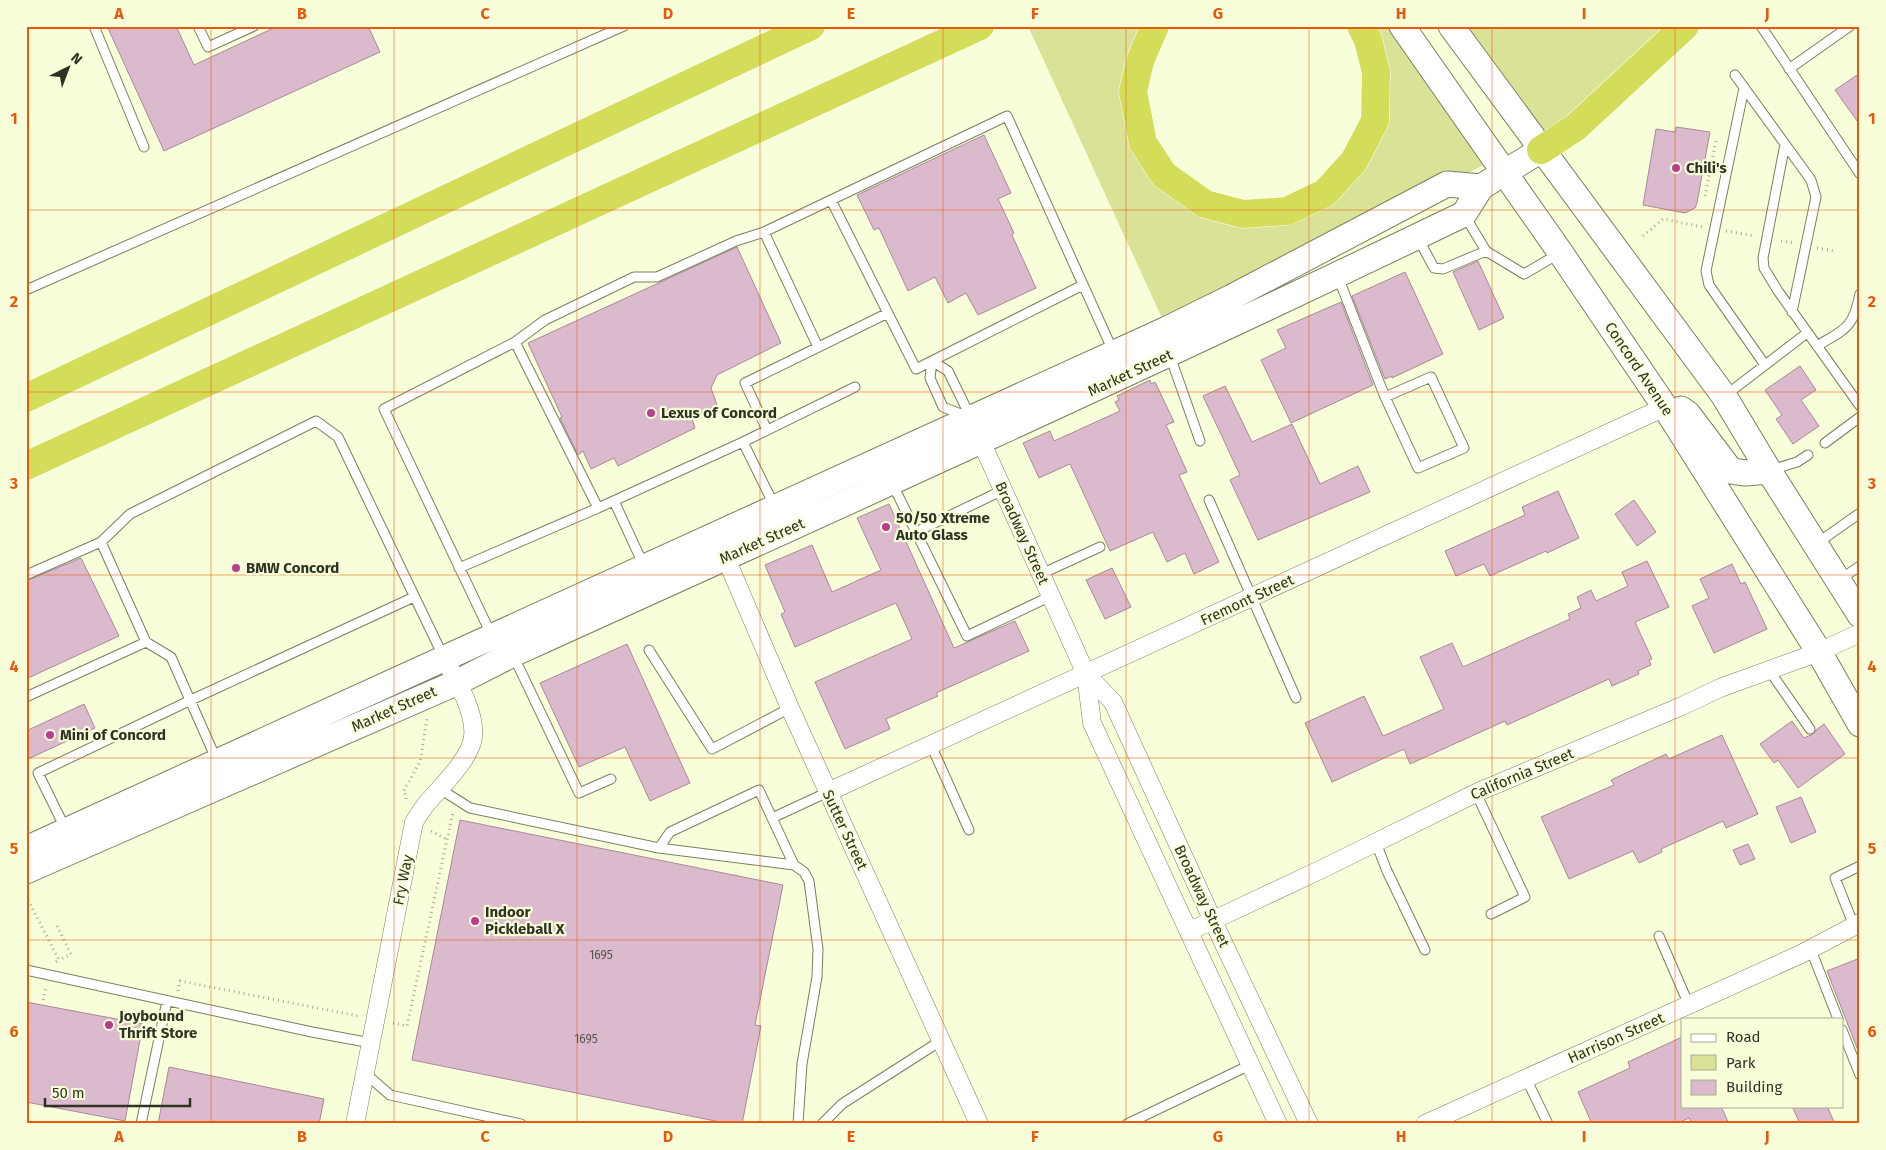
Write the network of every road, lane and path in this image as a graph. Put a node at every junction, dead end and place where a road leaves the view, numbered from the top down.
1 (94, 26) edge
2 (198, 26) edge
3 (254, 26) edge
4 (624, 26) edge
5 (810, 26) edge
6 (980, 26) edge
7 (1155, 26) edge
8 (1361, 26) edge
9 (1402, 26) edge
10 (1451, 26) edge
11 (1685, 26) edge
12 (1761, 26) edge
13 (1850, 26) edge
14 (1463, 37) edge
15 (1789, 69) junction
16 (1735, 75) dead end
17 (1744, 88) junction
18 (1716, 141) dead end
19 (1785, 144) junction
20 (144, 147) dead end
21 (1541, 150) junction
22 (1504, 172) junction
23 (1860, 174) edge
24 (1481, 187) junction
25 (1705, 198) dead end
26 (831, 200) junction
27 (1464, 214) junction
28 (1714, 229) junction
29 (764, 232) junction
30 (1643, 236) dead end
31 (1417, 237) junction
32 (1767, 238) junction
33 (1806, 246) junction
34 (1486, 251) junction
35 (1834, 251) dead end
36 (1560, 252) junction
37 (1337, 275) junction
38 (1083, 285) junction
39 (26, 290) edge
40 (1860, 294) edge
41 (1792, 312) junction
42 (888, 313) junction
43 (1807, 333) junction
44 (515, 342) junction
45 (1165, 344) junction
46 (1816, 346) junction
47 (818, 347) junction
48 (1114, 353) junction
49 (932, 361) junction
50 (1765, 365) junction
51 (855, 388) dead end
52 (1724, 396) junction
53 (1384, 397) junction
54 (26, 398) edge
55 (1860, 406) edge
56 (1665, 407) junction
57 (971, 418) junction
58 (1860, 418) edge
59 (767, 430) junction
60 (1200, 441) dead end
61 (743, 442) junction
62 (982, 442) junction
63 (1825, 443) dead end
64 (1808, 455) dead end
65 (26, 466) edge
66 (1769, 471) junction
67 (892, 483) junction
68 (1003, 490) junction
69 (1210, 500) dead end
70 (614, 501) junction
71 (776, 507) junction
72 (598, 508) junction
73 (1860, 513) edge
74 (916, 532) junction
75 (716, 534) junction
76 (101, 542) junction
77 (1816, 544) junction
78 (1100, 547) dead end
79 (726, 557) junction
80 (1860, 566) edge
81 (644, 567) junction
82 (459, 568) junction
83 (1041, 574) junction
84 (26, 575) edge
85 (1838, 581) junction
86 (1051, 596) junction
87 (414, 597) junction
88 (1252, 598) junction
89 (1860, 615) edge
90 (1860, 633) edge
91 (492, 636) junction
92 (146, 642) junction
93 (649, 650) dead end
94 (1819, 652) junction
95 (513, 654) junction
96 (444, 658) junction
97 (1769, 670) junction
98 (1086, 674) junction
99 (458, 682) junction
100 (26, 697) edge
101 (1296, 698) dead end
102 (191, 700) junction
103 (790, 708) junction
104 (1859, 721) edge
105 (1810, 729) dead end
106 (931, 745) junction
107 (217, 761) junction
108 (611, 779) dead end
109 (440, 789) junction
110 (828, 792) junction
111 (1476, 793) junction
112 (460, 802) junction
113 (772, 818) junction
114 (969, 830) dead end
115 (66, 831) junction
116 (1376, 843) junction
117 (659, 848) junction
118 (26, 849) edge
119 (794, 865) junction
120 (1860, 866) edge
121 (26, 871) edge
122 (28, 900) dead end
123 (1491, 914) dead end
124 (1213, 921) junction
125 (1857, 925) edge
126 (57, 926) dead end
127 (1190, 931) junction
128 (1660, 936) dead end
129 (1425, 950) dead end
130 (1812, 950) junction
131 (59, 960) junction
132 (26, 970) edge
133 (48, 975) junction
134 (43, 1000) dead end
135 (171, 1002) junction
136 (1689, 1005) junction
137 (1838, 1018) edge
138 (376, 1020) junction
139 (1844, 1035) edge
140 (942, 1040) junction
141 (371, 1043) junction
142 (1250, 1065) junction
143 (366, 1074) junction
144 (1860, 1075) edge
145 (1526, 1078) junction
146 (141, 1124) edge
147 (355, 1124) edge
148 (521, 1124) edge
149 (798, 1124) edge
150 (822, 1124) edge
151 (979, 1124) edge
152 (1127, 1124) edge
153 (1278, 1124) edge
154 (1309, 1124) edge
155 (1425, 1124) edge
156 (1548, 1124) edge

1 - 20 lane
2 - 3 lane
4 - 39 lane
5 - 54 highway
6 - 65 highway
7 - 8 highway
9 - 22 main road, Concord Avenue
10 - 14 main road
11 - 21 highway
12 - 15 lane
13 - 15 lane
14 - 21 main road
15 - 23 lane
16 - 17 lane
17 - 19 lane
17 - 28 lane
18 - 25 path
19 - 32 lane
19 - 33 lane
21 - 22 main road
21 - 52 main road
22 - 24 main road
22 - 36 main road, Concord Avenue
24 - 27 main road
24 - 45 main road, Market Street
26 - 29 lane
26 - 38 lane
26 - 42 lane
27 - 31 main road, Market Street
27 - 34 lane
28 - 30 path
28 - 32 path
28 - 50 lane
29 - 44 lane
29 - 47 lane
31 - 34 lane
31 - 37 main road, Market Street
32 - 33 path
32 - 41 lane
33 - 35 path
33 - 41 lane
34 - 36 lane
36 - 56 main road, Concord Avenue
37 - 45 main road, Market Street
37 - 53 lane
38 - 48 lane
38 - 49 lane
40 - 46 lane
41 - 43 lane
42 - 47 lane
42 - 49 lane
43 - 46 lane
43 - 50 lane
44 - 72 lane
44 - 82 lane
45 - 48 main road, Market Street
45 - 60 lane
45 - 62 main road, Market Street
46 - 55 lane
47 - 59 lane
48 - 57 main road, Market Street
49 - 57 lane
49 - 57 lane
50 - 52 lane
51 - 59 lane
52 - 66 main road
53 - 53 lane
56 - 66 main road
56 - 88 street, Fremont Street
56 - 94 main road, Concord Avenue
57 - 62 street, Broadway Street
57 - 71 main road, Market Street
58 - 63 lane
59 - 61 lane
61 - 70 lane
61 - 71 lane
62 - 67 main road, Market Street
62 - 68 street, Broadway Street
64 - 66 lane
66 - 77 main road
67 - 74 lane
67 - 79 main road, Market Street
68 - 74 lane
68 - 83 street, Broadway Street
69 - 88 lane
70 - 72 lane
70 - 81 lane
71 - 75 main road, Market Street
72 - 82 lane
73 - 77 lane
74 - 86 lane
75 - 79 street, Sutter Street
75 - 81 main road, Market Street
76 - 84 lane
76 - 87 lane
76 - 92 lane
77 - 85 main road
78 - 83 lane
79 - 95 main road, Market Street
79 - 103 street, Sutter Street
80 - 85 lane
81 - 91 main road, Market Street
82 - 91 lane
83 - 86 street, Broadway Street
85 - 89 main road
86 - 98 street, Broadway Street
87 - 96 lane
87 - 102 lane
88 - 98 street, Fremont Street
88 - 101 lane
90 - 94 street, California Street
91 - 96 main road, Market Street
92 - 100 lane
92 - 102 lane
93 - 103 lane
94 - 97 street, California Street
94 - 104 main road, Concord Avenue
95 - 99 main road, Market Street
95 - 108 lane
96 - 99 street, Fry Way
96 - 107 main road, Market Street
97 - 105 lane
97 - 111 street, California Street
98 - 106 street, Fremont Street
98 - 124 street, Broadway Street
98 - 127 street, Broadway Street
99 - 109 street, Fry Way
99 - 121 main road, Market Street
102 - 107 lane
102 - 115 lane
103 - 110 street, Sutter Street
106 - 110 street, Fremont Street
106 - 114 lane
107 - 115 main road, Market Street
109 - 112 lane
109 - 138 street, Fry Way
110 - 113 lane
110 - 140 street, Sutter Street
111 - 116 street, California Street
111 - 123 lane
112 - 117 lane
112 - 138 path
113 - 117 lane
113 - 119 lane
115 - 118 main road, Market Street
116 - 124 street, California Street
116 - 129 lane
117 - 119 lane
119 - 149 lane
120 - 125 lane
122 - 131 path
124 - 127 street, California Street
124 - 154 street, Broadway Street
125 - 130 street, Harrison Street
126 - 131 path
127 - 142 street, Broadway Street
128 - 136 lane
130 - 136 street, Harrison Street
130 - 137 lane
131 - 133 path
132 - 133 lane
133 - 134 path
133 - 135 lane
135 - 138 path
135 - 141 lane
135 - 146 lane
136 - 145 street, Harrison Street
138 - 141 street, Fry Way
139 - 144 lane
140 - 150 lane
140 - 151 street, Sutter Street
141 - 143 street, Fry Way
142 - 152 lane
142 - 153 street, Broadway Street
143 - 147 street, Fry Way
143 - 148 lane
145 - 155 street, Harrison Street
145 - 156 lane

